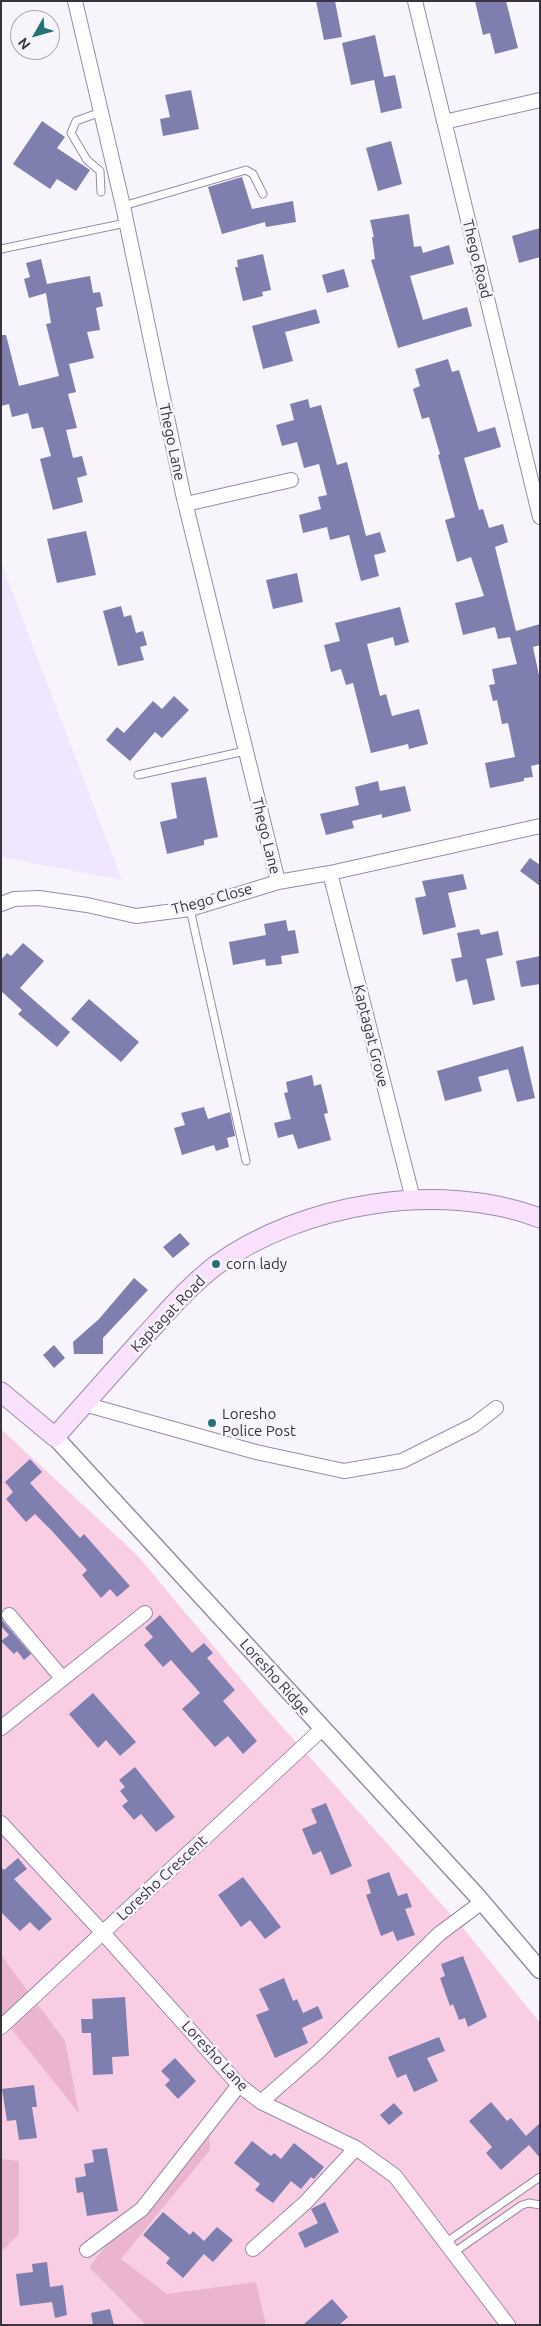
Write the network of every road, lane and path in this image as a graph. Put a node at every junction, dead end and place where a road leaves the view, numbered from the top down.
1 (75, 1) edge
2 (415, 1) edge
3 (540, 100) edge
4 (101, 112) junction
5 (444, 122) junction
6 (100, 192) dead end
7 (263, 194) dead end
8 (123, 206) junction
9 (126, 223) junction
10 (1, 249) edge
11 (291, 480) dead end
12 (186, 504) junction
13 (540, 517) edge
14 (245, 750) junction
15 (138, 775) dead end
16 (540, 826) edge
17 (330, 874) junction
18 (278, 882) junction
19 (1, 904) edge
20 (190, 908) junction
21 (246, 1161) dead end
22 (412, 1199) junction
23 (540, 1218) edge
24 (1, 1392) edge
25 (84, 1404) junction
26 (496, 1408) dead end
27 (55, 1437) junction
28 (145, 1613) dead end
29 (8, 1615) dead end
30 (62, 1678) junction
31 (1, 1728) edge
32 (322, 1729) junction
33 (1, 1823) edge
34 (482, 1902) junction
35 (103, 1933) junction
36 (540, 1970) edge
37 (1, 2027) edge
38 (239, 2085) junction
39 (261, 2102) junction
40 (356, 2148) junction
41 (540, 2177) edge
42 (540, 2205) edge
43 (449, 2248) junction
44 (254, 2249) dead end
45 (87, 2250) dead end
46 (508, 2325) edge

1 - 4 street, Thego Lane
2 - 5 street, Thego Road
3 - 5 street
4 - 6 lane
4 - 8 street, Thego Lane
5 - 13 street, Thego Road
7 - 8 lane
8 - 9 street, Thego Lane
9 - 10 lane
9 - 12 street, Thego Lane
11 - 12 street
12 - 14 street, Thego Lane
14 - 15 lane
14 - 18 street, Thego Lane
16 - 17 street, Thego Close
17 - 18 street, Thego Close
17 - 22 street, Kaptagat Grove
18 - 20 street, Thego Close
19 - 20 street, Thego Close
20 - 21 lane
22 - 23 main road, Kaptagat Road
22 - 25 main road, Kaptagat Road
24 - 27 main road, Loresho Ridge
25 - 26 street
25 - 27 main road, Kaptagat Road
27 - 32 street, Loresho Ridge
28 - 30 street
29 - 30 street
30 - 31 street
32 - 34 street, Loresho Ridge
32 - 35 street, Loresho Crescent
33 - 35 street, Loresho Lane
34 - 36 street, Loresho Ridge
34 - 39 street
35 - 37 street, Loresho Crescent
35 - 38 street, Loresho Lane
38 - 39 street, Loresho Lane
38 - 45 street
39 - 40 street, Loresho Lane
40 - 43 street, Loresho Lane
40 - 44 street
41 - 43 lane
42 - 43 lane
43 - 46 street, Loresho Lane

